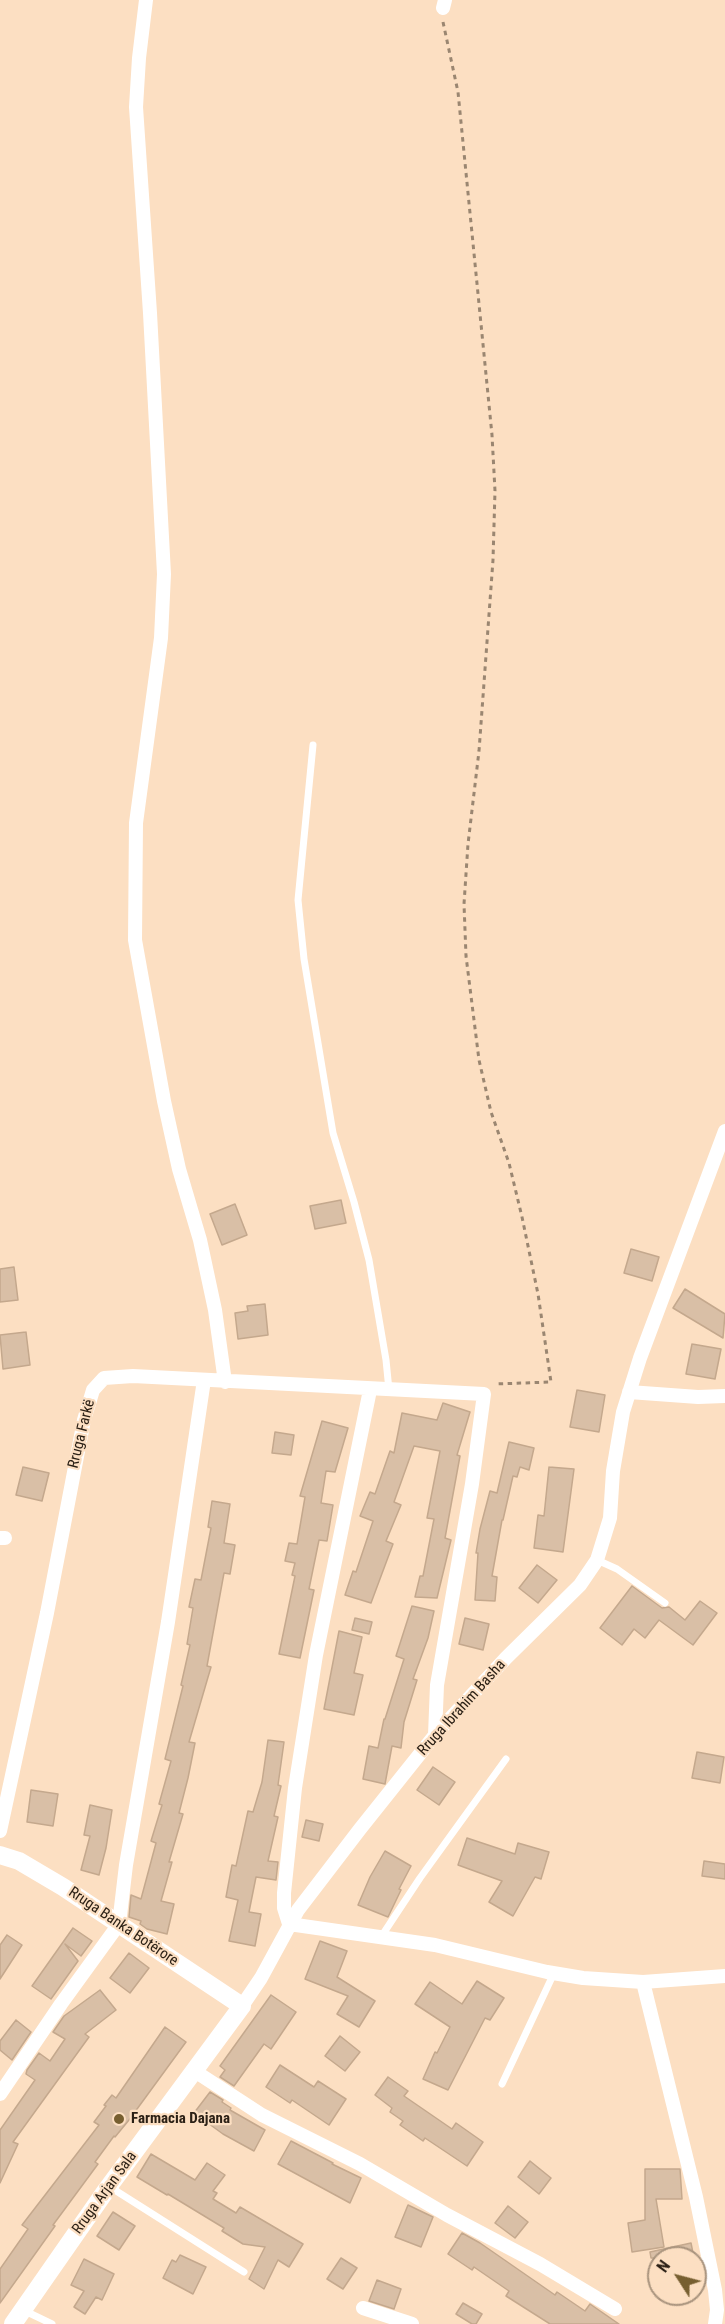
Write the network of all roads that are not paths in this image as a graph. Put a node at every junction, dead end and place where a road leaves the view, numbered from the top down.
1 (146, 0) edge
2 (313, 745) dead end
3 (725, 1131) edge
4 (204, 1380) junction
5 (225, 1382) junction
6 (370, 1389) junction
7 (389, 1390) junction
8 (629, 1392) junction
9 (725, 1396) edge
10 (597, 1560) junction
11 (665, 1603) dead end
12 (435, 1735) junction
13 (506, 1759) dead end
14 (0, 1832) edge
15 (0, 1855) edge
16 (119, 1924) junction
17 (289, 1924) junction
18 (381, 1937) junction
19 (554, 1973) junction
20 (725, 1976) edge
21 (643, 1982) junction
22 (242, 2006) junction
23 (193, 2070) junction
24 (502, 2084) dead end
25 (0, 2094) edge
26 (109, 2186) junction
27 (244, 2272) dead end
28 (363, 2308) dead end
29 (615, 2309) dead end
30 (18, 2317) edge
31 (52, 2324) edge
32 (412, 2324) edge
33 (715, 2324) edge

1 - 5 street
2 - 7 lane
3 - 8 street, Rruga Ibrahim Basha
4 - 5 street, Rruga Farkë
4 - 14 street, Rruga Farkë
4 - 16 street
5 - 6 street, Rruga Farkë
6 - 7 street, Rruga Farkë
6 - 17 street
7 - 12 street, Rruga Farkë
8 - 9 street
8 - 10 street, Rruga Ibrahim Basha
10 - 11 lane
10 - 12 street, Rruga Ibrahim Basha
12 - 17 street, Rruga Ibrahim Basha
13 - 18 lane
15 - 16 street, Rruga Banka Botërore
16 - 22 street, Rruga Banka Botërore
16 - 25 street
17 - 18 street
17 - 22 street, Rruga Ibrahim Basha
18 - 19 street
19 - 21 street
19 - 24 lane
20 - 21 street
21 - 33 street
22 - 23 street, Rruga Arjan Sala
23 - 26 street, Rruga Arjan Sala
23 - 29 street
26 - 27 lane
26 - 30 street, Rruga Arjan Sala
28 - 32 street
30 - 31 lane

